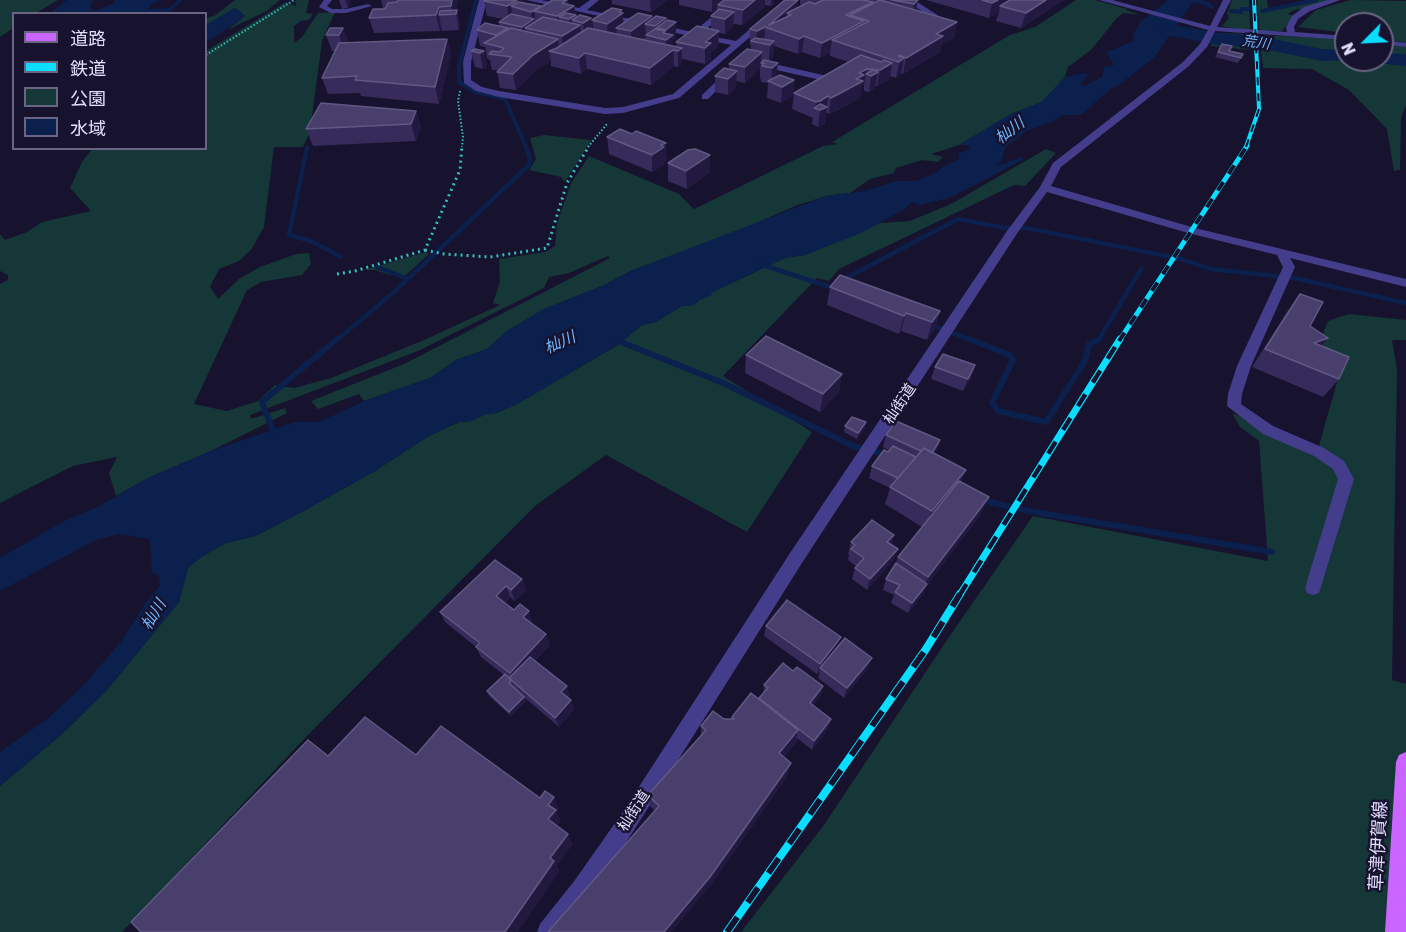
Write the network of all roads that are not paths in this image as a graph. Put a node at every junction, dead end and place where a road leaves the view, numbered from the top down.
1 (328, 0) edge
2 (483, 0) edge
3 (530, 0) edge
4 (595, 0) edge
5 (738, 0) edge
6 (789, 0) edge
7 (909, 0) edge
8 (1103, 0) edge
9 (1227, 0) edge
10 (1335, 0) edge
11 (368, 6) dead end
12 (580, 11) junction
13 (935, 16) edge
14 (1212, 32) junction
15 (1291, 34) junction
16 (694, 35) junction
17 (1334, 37) edge
18 (737, 44) junction
19 (724, 56) junction
20 (745, 60) edge
21 (825, 84) edge
22 (575, 95) dead end
23 (705, 97) dead end
24 (565, 105) junction
25 (1045, 188) junction
26 (1281, 252) junction
27 (1406, 283) edge
28 (1313, 588) dead end
29 (1406, 762) edge
30 (548, 932) edge
31 (1396, 932) edge

1 - 11 street
2 - 24 street
3 - 12 street
4 - 12 street
5 - 16 street
6 - 18 street
7 - 13 street
8 - 14 street
9 - 14 street, 杣街道
10 - 15 street
12 - 16 street
14 - 15 street
14 - 25 street, 杣街道
15 - 17 street
16 - 18 street
18 - 19 street
19 - 23 street
19 - 24 street
20 - 21 street
22 - 24 street
25 - 26 street
25 - 30 street, 杣街道
26 - 27 street
26 - 28 street
29 - 31 main road, 草津伊賀線

